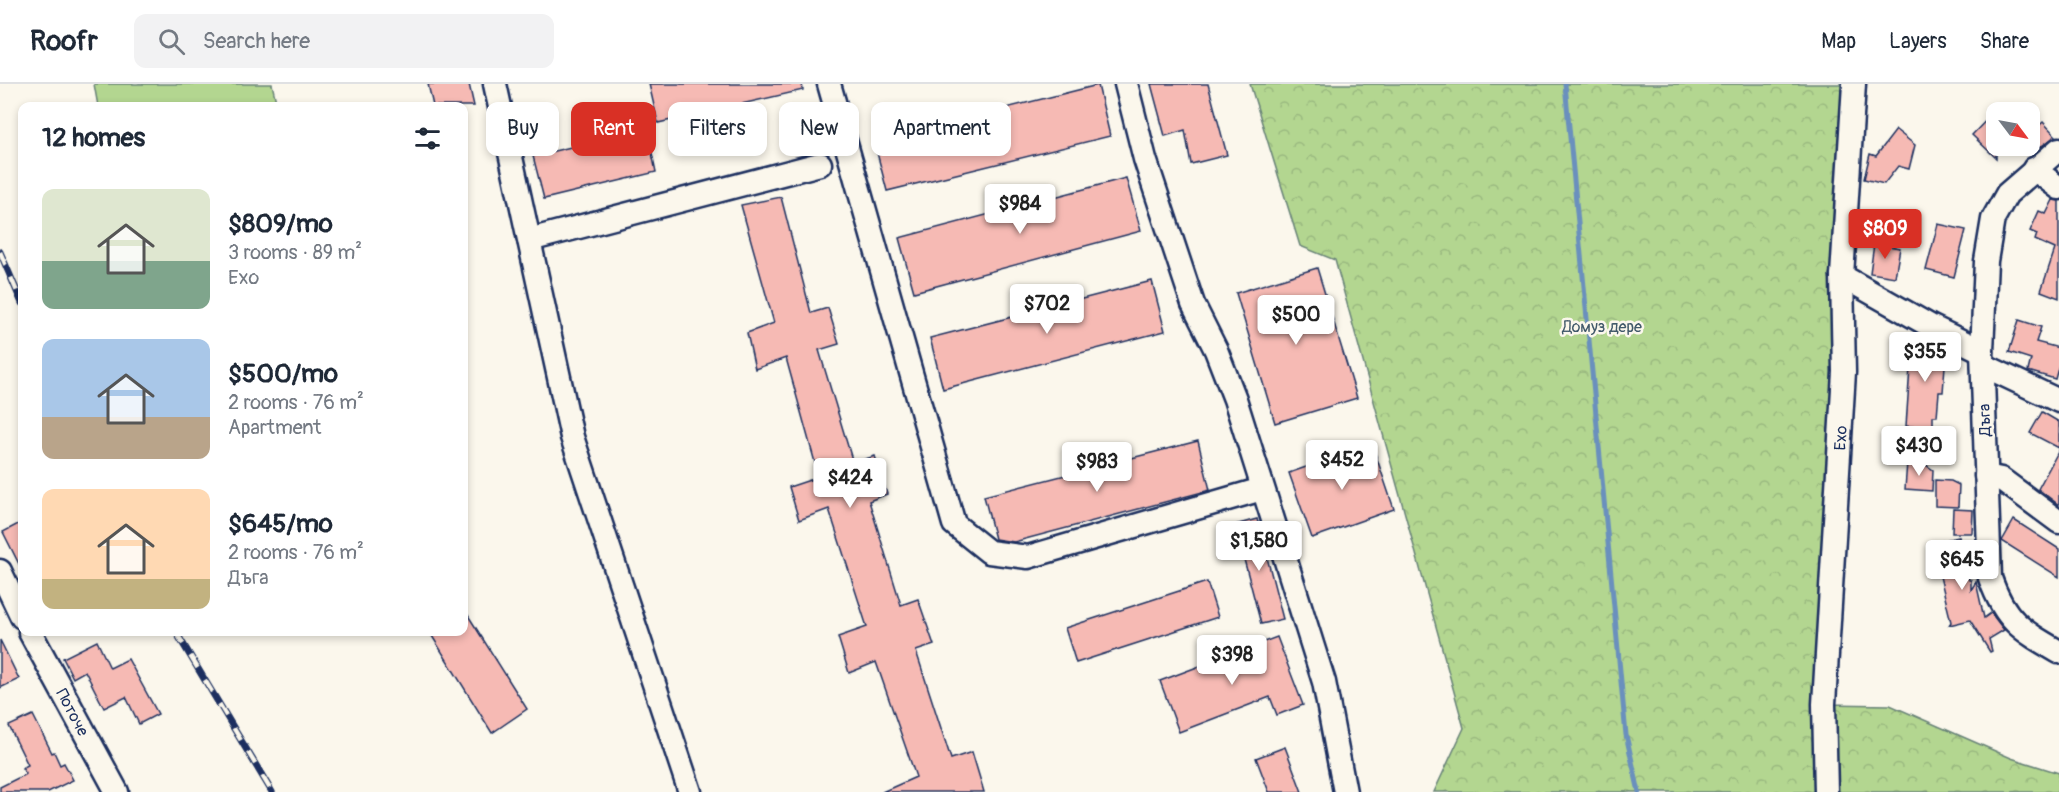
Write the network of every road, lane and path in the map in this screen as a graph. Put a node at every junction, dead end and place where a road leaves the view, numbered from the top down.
1 (495, 84) edge
2 (829, 84) edge
3 (1126, 84) edge
4 (1854, 84) edge
5 (2059, 149) edge
6 (820, 164) dead end
7 (2034, 169) junction
8 (2059, 188) edge
9 (529, 240) junction
10 (1842, 276) junction
11 (1982, 358) junction
12 (2059, 401) edge
13 (1986, 476) junction
14 (1262, 489) junction
15 (2059, 522) edge
16 (0, 571) edge
17 (18, 609) edge
18 (32, 636) edge
19 (2059, 652) edge
20 (117, 792) edge
21 (690, 792) edge
22 (1345, 792) edge
23 (1826, 792) edge

1 - 9 street
2 - 14 street
3 - 14 street
4 - 10 street, Ехо
5 - 7 street, Дъга
6 - 9 street
7 - 8 street
7 - 11 street, Дъга
9 - 21 street
10 - 11 street
10 - 23 street, Ехо
11 - 12 street
11 - 13 street, Дъга
13 - 15 street
13 - 19 street, Дъга
14 - 22 street
16 - 17 street
18 - 20 street, Поточе

